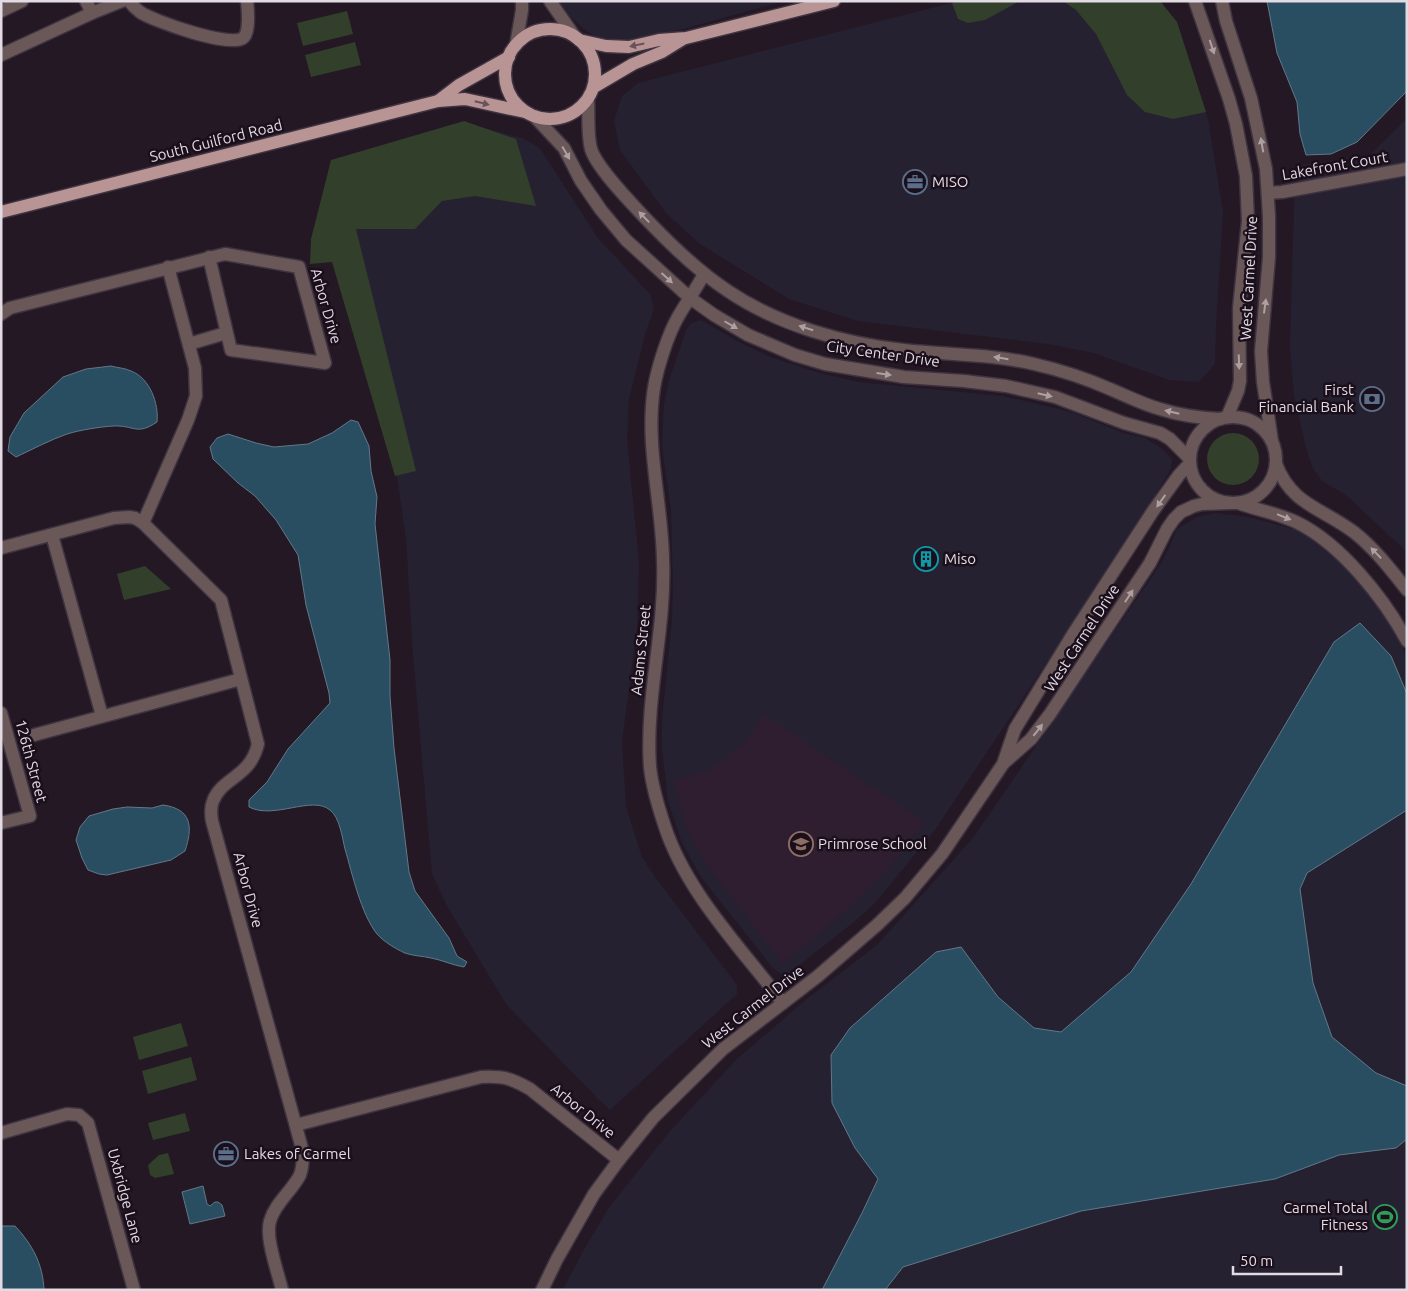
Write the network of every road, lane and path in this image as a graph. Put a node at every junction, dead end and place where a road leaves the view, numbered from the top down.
1 (22, 1) edge
2 (122, 1) edge
3 (129, 1) edge
4 (247, 1) edge
5 (522, 1) edge
6 (550, 1) edge
7 (834, 1) edge
8 (1195, 1) edge
9 (1222, 1) edge
10 (89, 7) edge
11 (1, 11) edge
12 (577, 38) junction
13 (686, 38) junction
14 (516, 45) junction
15 (1, 55) edge
16 (509, 57) junction
17 (594, 87) junction
18 (588, 100) junction
19 (438, 101) junction
20 (530, 114) junction
21 (1407, 169) edge
22 (1268, 193) junction
23 (1, 212) edge
24 (208, 257) junction
25 (168, 267) junction
26 (704, 274) junction
27 (690, 298) junction
28 (1, 314) edge
29 (226, 333) junction
30 (189, 344) junction
31 (1223, 418) junction
32 (1272, 441) junction
33 (1190, 461) junction
34 (1276, 464) junction
35 (1234, 503) junction
36 (143, 523) junction
37 (52, 534) junction
38 (1, 548) edge
39 (1407, 590) edge
40 (1407, 641) edge
41 (241, 678) junction
42 (1, 714) edge
43 (102, 716) junction
44 (34, 735) dead end
45 (1003, 764) junction
46 (1, 823) edge
47 (783, 1003) junction
48 (296, 1124) junction
49 (1, 1132) edge
50 (619, 1160) junction
51 (134, 1290) edge
52 (282, 1290) edge
53 (542, 1290) edge

1 - 11 street
2 - 10 street
3 - 4 street
5 - 14 street
6 - 12 street
7 - 13 main road
8 -> 31 street, West Carmel Drive
22 -> 9 street, West Carmel Drive
10 - 15 street
13 -> 12 main road
12 - 14 main road
12 - 17 main road
13 - 17 main road
14 - 16 main road
16 - 19 main road, South Guilford Road
16 - 20 main road
17 - 18 main road
18 - 20 main road
26 -> 18 street, City Center Drive
19 -> 20 main road, South Guilford Road
19 - 23 main road, South Guilford Road
20 -> 27 street, City Center Drive
21 - 22 street, Lakefront Court
32 -> 22 street, West Carmel Drive
24 - 25 street, Arbor Drive
24 - 29 street, Arbor Drive
24 - 29 street, Arbor Drive
25 - 28 street, Arbor Drive
25 - 30 street
26 - 27 street, Adams Street
31 -> 26 street, City Center Drive
27 -> 33 street, City Center Drive
27 - 47 street, Adams Street
29 - 30 street
30 - 36 street
31 - 32 street
31 - 33 street
32 - 34 street
33 - 35 street
33 -> 45 street, West Carmel Drive
34 - 35 street
39 -> 34 street
35 -> 40 street
45 -> 35 street, West Carmel Drive
36 - 37 street
36 - 41 street, Arbor Drive
37 - 38 street
37 - 43 street
41 - 43 street
41 - 48 street, Arbor Drive
42 - 46 street, 126th Street
43 - 44 street
45 - 47 street, West Carmel Drive
47 - 50 street, West Carmel Drive
48 - 50 street, Arbor Drive
48 - 52 street, Arbor Drive
49 - 51 street, Uxbridge Lane
50 - 53 street, West Carmel Drive

